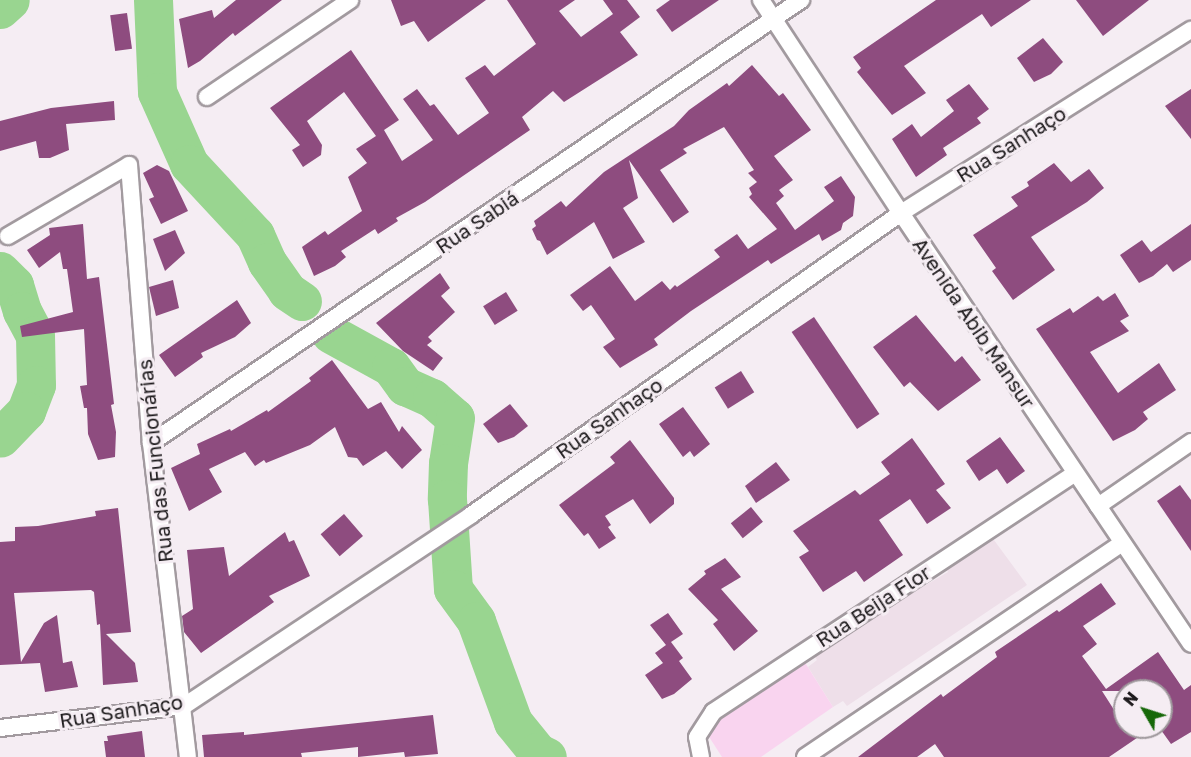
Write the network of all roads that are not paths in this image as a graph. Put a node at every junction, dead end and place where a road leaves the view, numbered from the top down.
1 (350, 0) edge
2 (761, 0) edge
3 (801, 0) edge
4 (773, 19) junction
5 (1191, 30) edge
6 (207, 97) dead end
7 (900, 213) junction
8 (8, 236) dead end
9 (1191, 442) edge
10 (151, 443) junction
11 (1076, 473) junction
12 (1098, 506) junction
13 (1122, 543) junction
14 (1191, 644) edge
15 (184, 706) junction
16 (0, 728) edge
17 (188, 757) edge
18 (701, 757) edge
19 (805, 757) edge

1 - 6 street
2 - 4 street, Avenida Abib Mansur
3 - 4 street, Rua Sabiá
4 - 7 street, Avenida Abib Mansur
4 - 10 street, Rua Sabiá
5 - 7 street, Rua Sanhaço
7 - 11 street, Avenida Abib Mansur
7 - 15 street, Rua Sanhaço
8 - 10 street, Rua das Funcionárias
9 - 12 street
10 - 15 street, Rua das Funcionárias
11 - 12 street, Avenida Abib Mansur
11 - 18 street, Rua Beija Flor
12 - 13 street, Avenida Abib Mansur
13 - 14 street, Avenida Abib Mansur
13 - 19 street
15 - 16 street, Rua Sanhaço
15 - 17 street, Rua das Funcionárias

